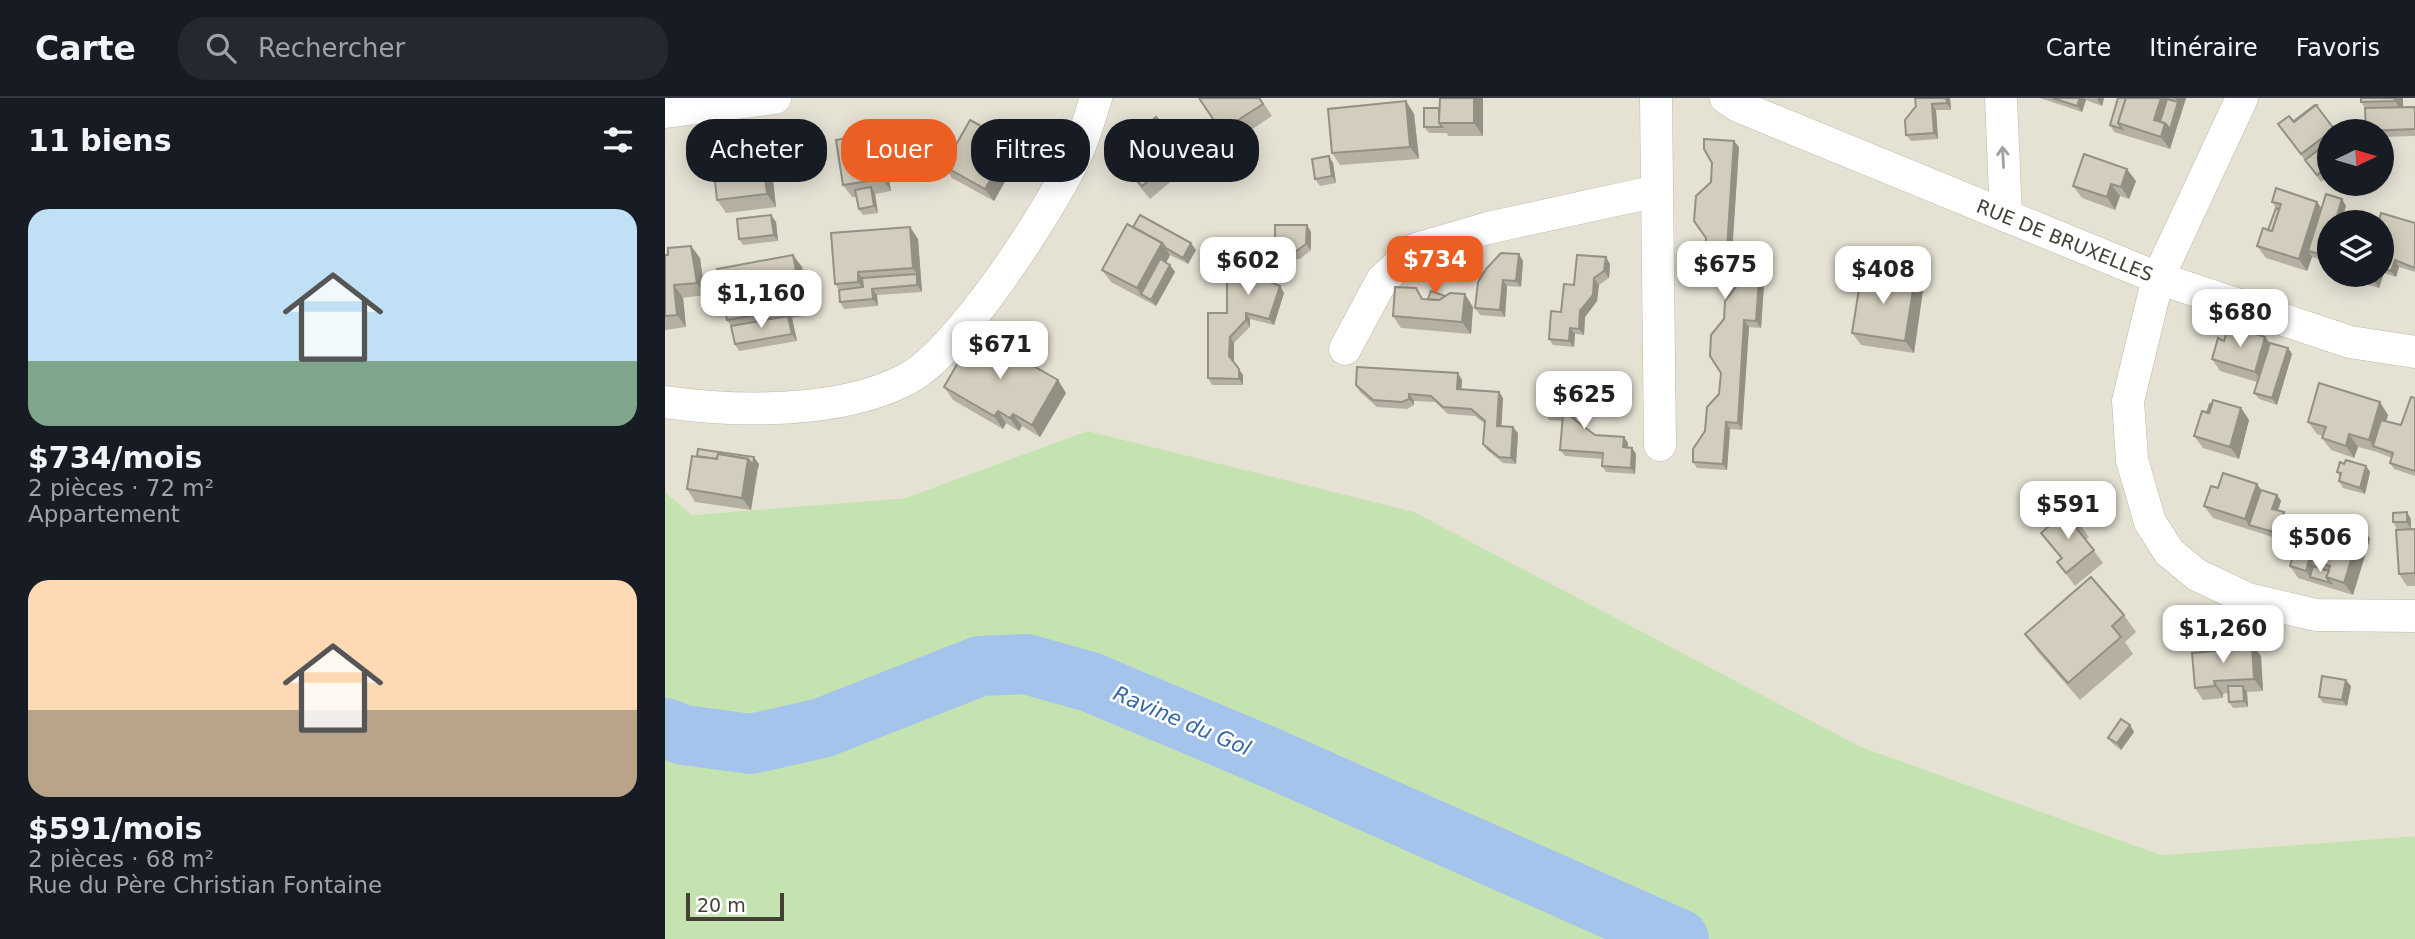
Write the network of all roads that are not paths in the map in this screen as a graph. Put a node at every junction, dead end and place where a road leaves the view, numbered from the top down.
1 (775, 98) edge
2 (1096, 98) edge
3 (1656, 98) edge
4 (1726, 98) edge
5 (2001, 98) edge
6 (2242, 98) edge
7 (665, 112) edge
8 (1657, 191) junction
9 (2006, 216) junction
10 (2158, 278) junction
11 (1345, 349) dead end
12 (2415, 352) edge
13 (665, 402) edge
14 (1660, 445) dead end
15 (2415, 616) edge

1 - 7 street
2 - 13 street
3 - 8 street
4 - 9 street, RUE DE BRUXELLES
9 -> 5 street
6 - 10 street
8 - 11 street
8 - 14 street
9 - 10 street, RUE DE BRUXELLES
10 - 12 street, RUE DE BRUXELLES
10 - 15 street

